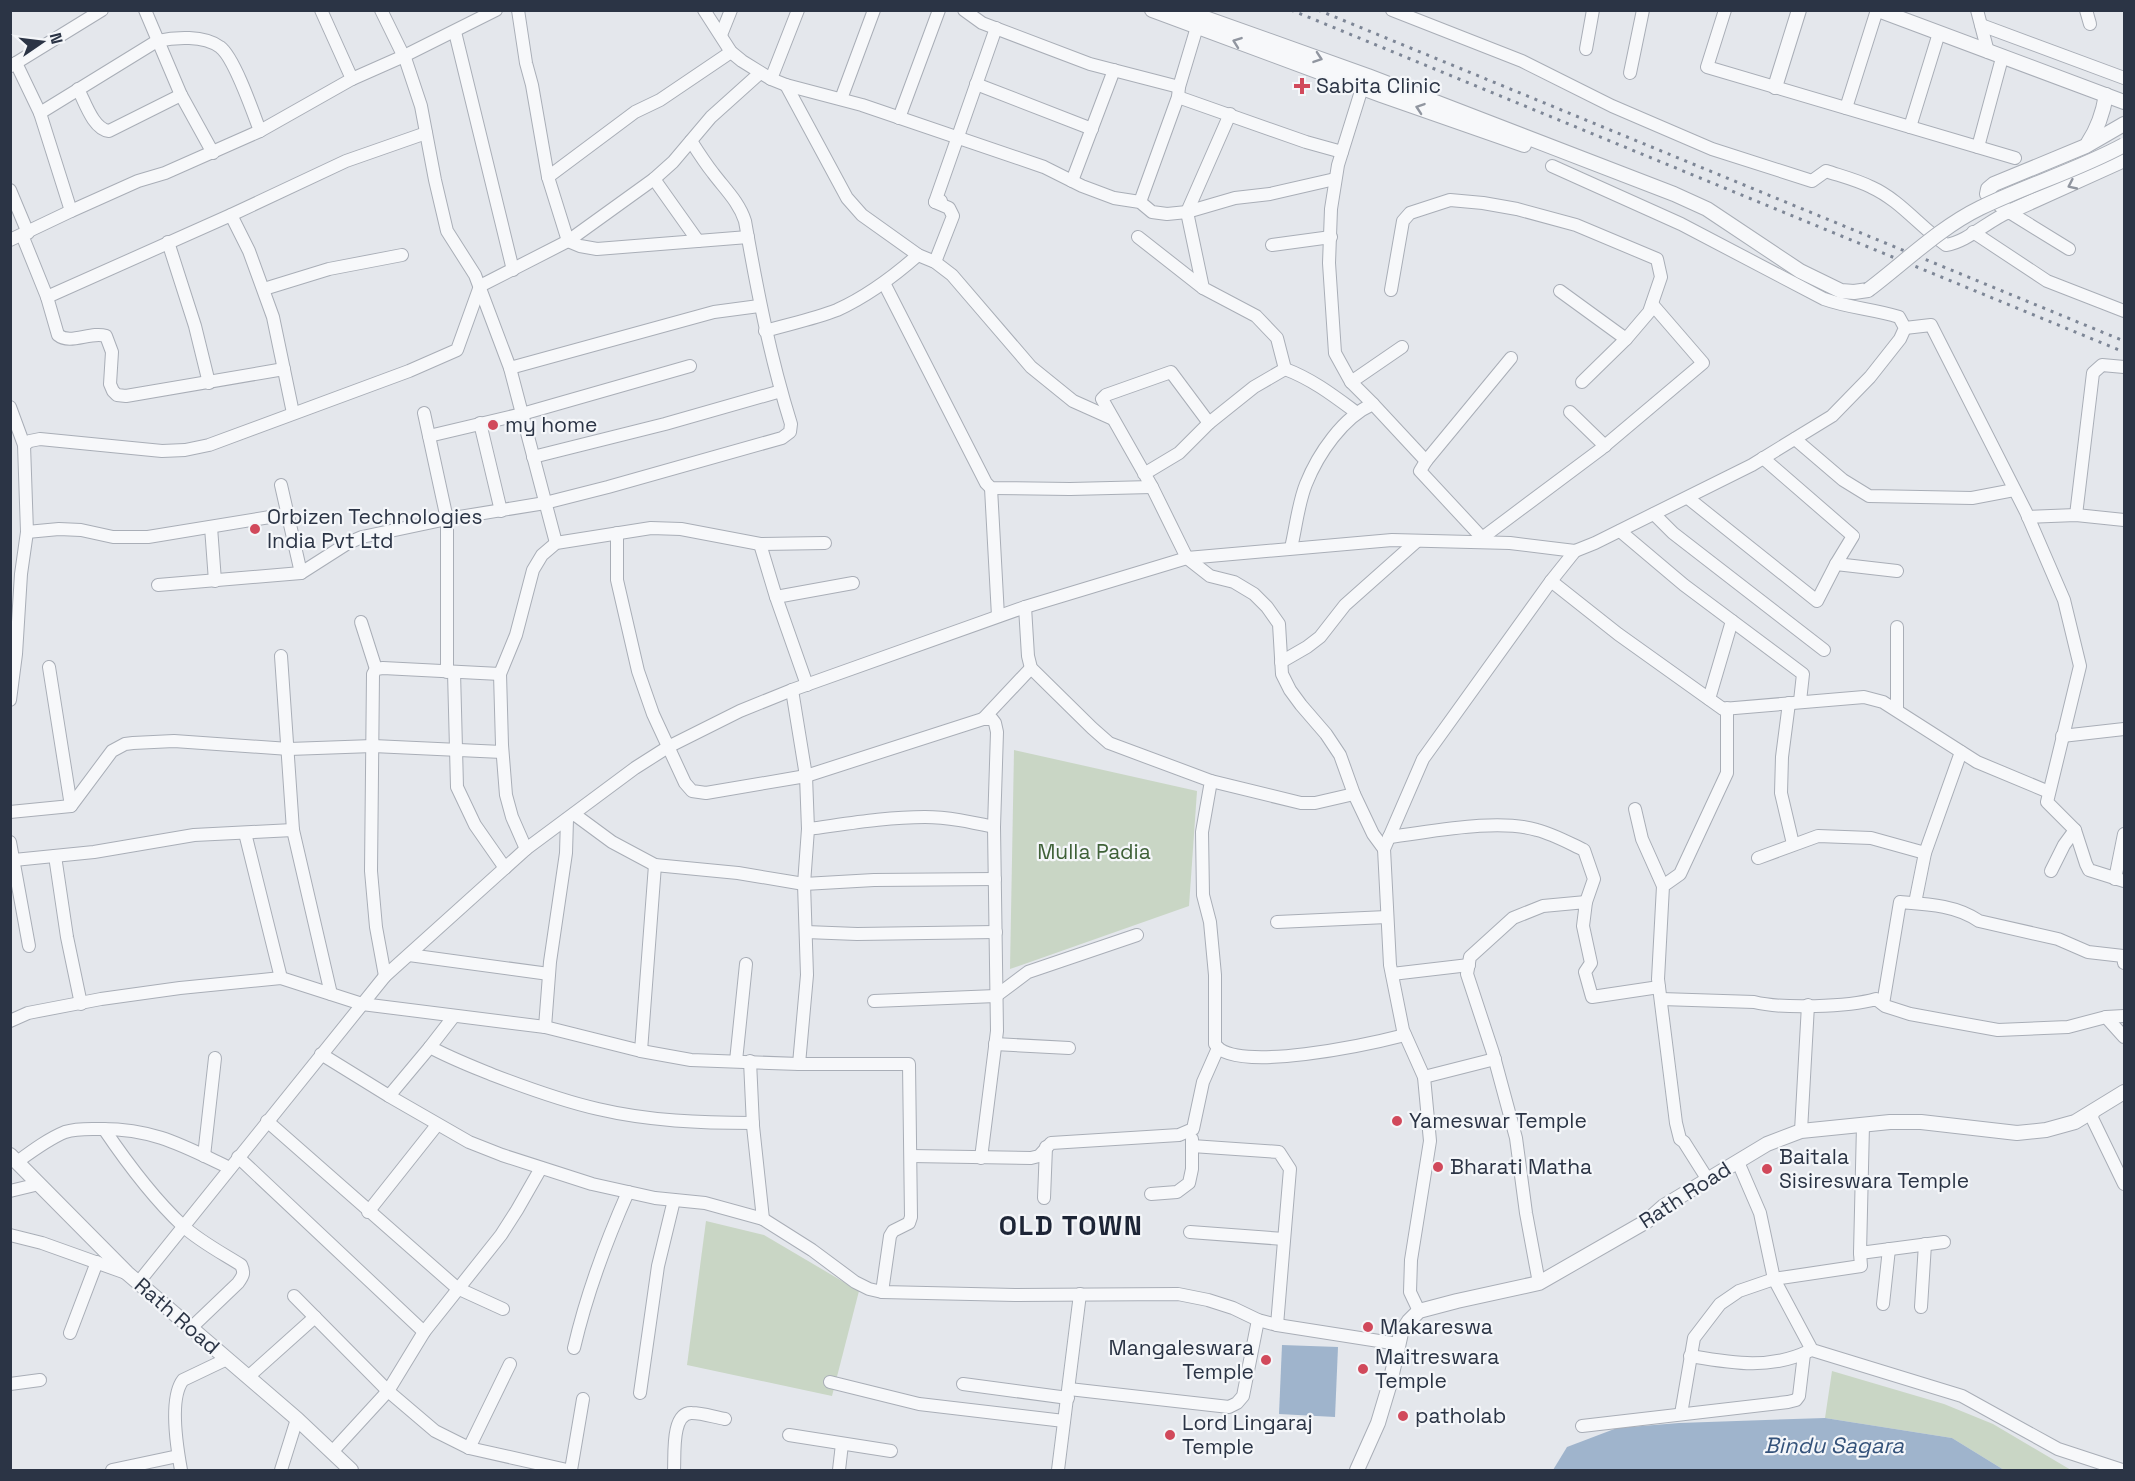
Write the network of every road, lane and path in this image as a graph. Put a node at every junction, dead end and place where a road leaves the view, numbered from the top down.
1 (102, 10) edge
2 (145, 10) edge
3 (321, 10) edge
4 (381, 10) edge
5 (496, 10) edge
6 (518, 10) edge
7 (704, 10) edge
8 (731, 10) edge
9 (798, 10) edge
10 (874, 10) edge
11 (939, 10) edge
12 (964, 10) edge
13 (1152, 10) edge
14 (1184, 10) edge
15 (1392, 10) edge
16 (1593, 10) edge
17 (1643, 10) edge
18 (1725, 10) edge
19 (1799, 10) edge
20 (1877, 10) edge
21 (1977, 10) edge
22 (2086, 10) edge
23 (2090, 24) dead end
24 (1981, 25) junction
25 (1197, 27) junction
26 (996, 28) junction
27 (455, 32) junction
28 (1939, 33) junction
29 (722, 35) junction
30 (157, 41) junction
31 (1586, 49) dead end
32 (731, 52) junction
33 (1988, 52) junction
34 (404, 56) junction
35 (2002, 58) junction
36 (13, 65) edge
37 (1114, 70) junction
38 (1630, 73) dead end
39 (765, 76) junction
40 (2124, 78) edge
41 (352, 79) junction
42 (976, 84) junction
43 (786, 85) junction
44 (1775, 87) junction
45 (1362, 88) junction
46 (78, 89) junction
47 (1178, 92) junction
48 (181, 95) junction
49 (2106, 95) junction
50 (840, 99) junction
51 (2124, 102) edge
52 (1845, 108) junction
53 (40, 113) junction
54 (1230, 114) junction
55 (899, 118) junction
56 (2124, 124) edge
57 (1910, 127) junction
58 (1092, 129) junction
59 (260, 130) junction
60 (426, 133) junction
61 (958, 138) junction
62 (691, 141) junction
63 (2124, 145) edge
64 (2086, 146) junction
65 (1978, 147) junction
66 (1342, 152) junction
67 (213, 153) junction
68 (2015, 158) dead end
69 (2124, 160) edge
70 (1552, 166) dead end
71 (548, 177) junction
72 (1335, 179) junction
73 (654, 180) junction
74 (1072, 181) junction
75 (10, 190) edge
76 (1674, 194) junction
77 (1140, 202) junction
78 (71, 211) junction
79 (1187, 212) junction
80 (2009, 212) junction
81 (231, 215) junction
82 (1972, 232) junction
83 (20, 236) edge
84 (748, 237) junction
85 (1138, 237) dead end
86 (1331, 237) junction
87 (568, 240) junction
88 (698, 241) junction
89 (168, 242) junction
90 (1272, 246) dead end
91 (2069, 249) dead end
92 (402, 255) dead end
93 (918, 255) junction
94 (935, 262) junction
95 (513, 270) junction
96 (884, 283) junction
97 (480, 286) junction
98 (1203, 288) junction
99 (264, 289) junction
100 (1391, 290) dead end
101 (1560, 291) dead end
102 (47, 297) junction
103 (1652, 304) junction
104 (759, 306) junction
105 (2124, 311) edge
106 (1905, 327) junction
107 (765, 331) junction
108 (1626, 339) junction
109 (1402, 347) dead end
110 (1511, 358) dead end
111 (690, 366) dead end
112 (2124, 367) edge
113 (510, 368) junction
114 (284, 369) junction
115 (1285, 369) junction
116 (1351, 382) junction
117 (1582, 382) dead end
118 (209, 383) junction
119 (781, 391) junction
120 (1373, 404) junction
121 (10, 407) edge
122 (1570, 412) dead end
123 (293, 413) junction
124 (424, 413) dead end
125 (1357, 413) junction
126 (522, 414) junction
127 (1111, 418) junction
128 (480, 423) junction
129 (1209, 423) junction
130 (429, 436) junction
131 (1795, 439) junction
132 (24, 446) junction
133 (1605, 446) junction
134 (533, 457) junction
135 (1763, 458) junction
136 (1426, 461) junction
137 (1144, 474) junction
138 (281, 485) dead end
139 (1152, 487) junction
140 (991, 488) junction
141 (2014, 490) junction
142 (1688, 498) junction
143 (545, 503) junction
144 (501, 511) junction
145 (288, 514) junction
146 (1654, 514) junction
147 (2076, 515) junction
148 (2028, 517) junction
149 (447, 519) junction
150 (2124, 520) edge
151 (212, 527) junction
152 (1620, 531) junction
153 (27, 532) junction
154 (617, 534) junction
155 (1484, 540) junction
156 (1417, 541) junction
157 (556, 543) junction
158 (825, 543) dead end
159 (760, 544) junction
160 (1291, 548) junction
161 (1575, 551) junction
162 (1187, 558) junction
163 (1836, 564) junction
164 (1897, 571) dead end
165 (301, 573) junction
166 (215, 581) junction
167 (1551, 581) junction
168 (854, 584) dead end
169 (159, 585) dead end
170 (776, 597) junction
171 (1025, 607) junction
172 (998, 616) junction
173 (1732, 621) junction
174 (361, 622) dead end
175 (1897, 627) dead end
176 (1824, 650) dead end
177 (13, 654) edge
178 (281, 656) dead end
179 (1281, 662) junction
180 (49, 667) dead end
181 (1031, 668) junction
182 (376, 669) junction
183 (450, 672) junction
184 (500, 674) junction
185 (807, 685) junction
186 (792, 690) junction
187 (1709, 699) junction
188 (10, 700) edge
189 (1794, 702) junction
190 (1727, 708) junction
191 (1897, 710) junction
192 (983, 720) junction
193 (2124, 729) edge
194 (2062, 736) junction
195 (373, 746) junction
196 (668, 747) junction
197 (289, 749) junction
198 (456, 749) junction
199 (502, 752) junction
200 (1961, 752) junction
201 (806, 776) junction
202 (1211, 781) junction
203 (2049, 792) junction
204 (1354, 794) junction
205 (71, 806) junction
206 (1635, 809) dead end
207 (10, 812) edge
208 (571, 816) junction
209 (994, 826) junction
210 (808, 829) junction
211 (293, 830) junction
212 (2075, 830) junction
213 (245, 833) junction
214 (2124, 834) edge
215 (10, 842) edge
216 (1387, 843) junction
217 (1793, 844) junction
218 (526, 849) junction
219 (1925, 853) junction
220 (55, 856) junction
221 (1758, 858) dead end
222 (14, 860) junction
223 (655, 865) junction
224 (505, 868) junction
225 (2051, 871) dead end
226 (995, 879) junction
227 (2120, 880) edge
228 (804, 884) junction
229 (1663, 886) junction
230 (1586, 902) junction
231 (1915, 903) junction
232 (1387, 917) junction
233 (1277, 922) dead end
234 (806, 932) junction
235 (996, 933) junction
236 (1137, 934) dead end
237 (29, 946) dead end
238 (409, 955) junction
239 (2124, 963) edge
240 (746, 964) dead end
241 (1468, 965) junction
242 (549, 974) junction
243 (1392, 974) junction
244 (385, 976) junction
245 (281, 978) junction
246 (1660, 993) junction
247 (331, 994) junction
248 (996, 996) junction
249 (874, 1001) dead end
250 (81, 1004) junction
251 (362, 1004) junction
252 (1883, 1004) junction
253 (1808, 1005) junction
254 (454, 1016) junction
255 (2124, 1016) edge
256 (2106, 1017) junction
257 (10, 1021) edge
258 (544, 1027) junction
259 (1405, 1035) junction
260 (2124, 1037) edge
261 (995, 1044) junction
262 (430, 1047) junction
263 (1069, 1048) dead end
264 (1218, 1048) junction
265 (641, 1051) junction
266 (321, 1054) junction
267 (215, 1058) dead end
268 (1495, 1059) junction
269 (736, 1061) junction
270 (750, 1061) junction
271 (799, 1064) junction
272 (1425, 1077) junction
273 (2124, 1092) edge
274 (389, 1096) junction
275 (2093, 1113) junction
276 (267, 1121) junction
277 (753, 1123) junction
278 (437, 1125) junction
279 (1863, 1125) junction
280 (104, 1129) junction
281 (1193, 1129) junction
282 (1801, 1131) junction
283 (1192, 1146) junction
284 (1046, 1147) junction
285 (204, 1156) junction
286 (911, 1156) junction
287 (238, 1157) junction
288 (14, 1158) edge
289 (981, 1158) junction
290 (1738, 1161) junction
291 (230, 1168) junction
292 (542, 1168) junction
293 (1708, 1180) junction
294 (39, 1184) junction
295 (2124, 1184) edge
296 (10, 1191) edge
297 (628, 1192) junction
298 (1151, 1194) dead end
299 (1044, 1198) dead end
300 (674, 1200) junction
301 (368, 1212) junction
302 (763, 1219) junction
303 (184, 1227) junction
304 (1190, 1232) dead end
305 (10, 1235) edge
306 (1284, 1239) junction
307 (1944, 1242) dead end
308 (1925, 1244) junction
309 (1889, 1249) junction
310 (1860, 1253) junction
311 (97, 1262) junction
312 (127, 1273) junction
313 (1774, 1279) junction
314 (138, 1283) junction
315 (1539, 1283) junction
316 (457, 1288) junction
317 (882, 1292) junction
318 (1080, 1294) junction
319 (294, 1296) dead end
320 (1883, 1304) dead end
321 (1921, 1307) dead end
322 (503, 1309) dead end
323 (1419, 1311) junction
324 (315, 1317) junction
325 (1258, 1320) junction
326 (1277, 1325) junction
327 (192, 1327) junction
328 (424, 1332) junction
329 (70, 1333) dead end
330 (1398, 1344) junction
331 (574, 1348) dead end
332 (1808, 1352) junction
333 (1690, 1356) junction
334 (227, 1359) junction
335 (510, 1365) dead end
336 (248, 1377) junction
337 (40, 1380) dead end
338 (830, 1382) dead end
339 (10, 1384) edge
340 (963, 1384) dead end
341 (388, 1391) junction
342 (639, 1393) dead end
343 (1068, 1394) junction
344 (583, 1399) dead end
345 (1681, 1414) junction
346 (297, 1419) junction
347 (725, 1419) dead end
348 (1064, 1420) junction
349 (1582, 1426) dead end
350 (789, 1435) dead end
351 (842, 1444) junction
352 (469, 1448) junction
353 (891, 1451) dead end
354 (332, 1452) junction
355 (178, 1456) junction
356 (112, 1470) edge
357 (180, 1470) edge
358 (281, 1470) edge
359 (351, 1470) edge
360 (567, 1470) edge
361 (571, 1470) edge
362 (674, 1470) edge
363 (839, 1470) edge
364 (1058, 1470) edge
365 (1358, 1470) edge
366 (2122, 1470) edge

1 - 36 street
2 - 30 street
3 - 41 street
4 - 34 street
5 - 27 street
6 - 71 street
7 - 29 street
8 - 29 street
9 - 39 street
10 - 50 street
11 - 55 street
12 - 26 street
13 - 25 street
14 -> 76 street
15 - 82 street
16 - 31 street
17 - 38 street
18 - 44 street
19 - 44 street
20 - 28 street
20 - 52 street
21 - 24 street
22 - 23 street
24 - 33 street
24 - 40 street
45 -> 25 street
25 - 47 street
26 - 37 street
26 - 42 street
27 - 34 street
27 - 95 street
28 - 33 street
28 - 57 street
29 - 32 street
30 - 46 street
30 - 48 street
30 - 59 street
32 - 39 street
32 - 71 street
33 - 35 street
34 - 41 street
34 - 60 street
35 - 49 street
35 - 65 street
36 - 53 street
37 - 47 street
37 - 58 street
39 - 43 street
39 - 62 street
41 - 59 street
42 - 58 street
42 - 61 street
43 - 50 street
43 - 93 street
44 - 52 street
45 - 66 street
76 -> 45 street
46 - 48 street
46 - 53 street
47 - 54 street
47 - 77 street
48 - 67 street
49 - 51 street
49 - 64 street
50 - 55 street
52 - 57 street
53 - 78 street
54 - 66 street
54 - 79 street
55 - 61 street
56 - 64 street
57 - 65 street
58 - 74 street
59 - 67 street
60 - 81 street
60 - 97 street
61 - 74 street
61 - 94 street
62 - 73 street
62 - 84 street
63 - 76 street, bridge
64 - 80 street
65 - 68 street
66 - 72 street
67 - 78 street
69 -> 80 street
70 - 106 street
71 - 87 street
72 - 79 street
72 - 86 street
73 - 87 street
73 - 88 street
74 - 77 street
75 - 83 street
77 - 79 street
78 - 83 street
79 - 98 street
80 - 82 street
80 - 91 street
81 - 89 street
81 - 99 street
82 - 105 street
83 - 102 street
84 - 88 street
84 - 104 street
85 - 98 street
86 - 90 street
86 - 116 street
87 - 88 street
87 - 95 street
89 - 102 street
89 - 118 street
92 - 99 street
93 - 94 street
93 - 96 street
94 - 127 street
95 - 97 street
96 - 107 street
96 - 140 street
97 - 113 street
97 - 123 street
98 - 115 street
99 - 114 street
100 - 103 street
101 - 108 street
102 - 118 street
103 - 108 street
103 - 133 street
104 - 107 street
104 - 113 street
106 - 131 street
106 - 141 street
107 - 119 street
108 - 117 street
109 - 116 street
110 - 136 street
111 - 126 street
112 - 147 street
113 - 126 street
114 - 118 street
114 - 123 street
115 - 125 street
115 - 129 street
116 - 120 street
119 - 134 street
119 - 143 street
120 - 125 street
120 - 136 street
121 - 132 street
122 - 133 street
123 - 132 street
124 - 130 street
125 - 160 street
126 - 128 street
126 - 134 street
127 - 129 street
127 - 137 street
128 - 130 street
128 - 144 street
129 - 137 street
130 - 149 street
131 - 135 street
131 - 141 street
132 - 153 street
133 - 155 street
134 - 143 street
135 - 142 street
135 - 163 street
136 - 155 street
137 - 139 street
138 - 145 street
139 - 140 street
139 - 162 street
140 - 172 street
141 - 148 street
142 - 146 street
142 - 163 street
143 - 144 street
143 - 157 street
144 - 149 street
145 - 151 street
145 - 165 street
146 - 152 street
146 - 176 street
147 - 148 street
147 - 150 street
148 - 194 street
149 - 165 street
149 - 183 street
151 - 153 street
151 - 166 street
152 - 161 street
152 - 173 street
153 - 177 street
154 - 157 street
154 - 159 street
154 - 196 street
155 - 156 street
155 - 161 street
156 - 160 street
156 - 179 street
157 - 184 street
158 - 159 street
159 - 170 street
160 - 162 street
161 - 167 street
162 - 171 street
162 - 179 street
163 - 164 street
165 - 166 street
166 - 169 street
167 - 187 street
167 - 216 street
168 - 170 street
170 - 185 street
171 - 172 street
171 - 181 street
172 - 185 street
173 - 187 street
173 - 189 street
174 - 182 street
175 - 191 street
177 - 188 street
178 - 197 street
179 - 204 street
180 - 205 street
181 - 192 street
181 - 202 street
182 - 183 street
182 - 195 street
183 - 184 street
183 - 198 street
184 - 199 street
185 - 186 street
186 - 196 street
186 - 201 street
187 - 190 street
189 - 190 street
189 - 191 street
189 - 217 street
190 - 229 street
191 - 200 street
192 - 201 street
192 - 209 street
193 - 194 street
194 - 203 street
195 - 197 street
195 - 198 street
195 - 244 street
196 - 201 street
196 - 208 street
197 - 205 street
197 - 211 street
198 - 199 street
198 - 224 street
199 - 218 street
200 - 203 street
200 - 219 street
201 - 210 street
202 - 204 street
202 - 264 street
203 - 212 street
204 - 216 street
205 - 207 street
206 - 229 street
208 - 218 street
208 - 223 street
208 - 242 street
209 - 210 street
209 - 226 street
210 - 228 street
211 - 213 street
211 - 247 street
212 - 225 street
212 - 227 street
213 - 220 street
213 - 245 street
214 - 227 street
215 - 222 street
216 - 230 street
216 - 232 street
217 - 219 street
217 - 221 street
218 - 224 street
219 - 231 street
220 - 222 street
220 - 250 street
222 - 237 street
223 - 228 street
223 - 265 street
224 - 238 street
226 - 228 street
226 - 235 street
228 - 234 street
229 - 246 street
230 - 241 street
230 - 246 street
231 - 239 street
231 - 252 street
232 - 233 street
232 - 243 street
234 - 235 street
234 - 271 street
235 - 248 street
236 - 248 street
238 - 242 street
238 - 244 street
240 - 269 street
241 - 243 street
241 - 268 street
242 - 258 street
243 - 259 street
244 - 251 street
245 - 247 street
245 - 250 street
246 - 253 street
246 - 293 street
247 - 251 street
248 - 249 street
248 - 261 street
250 - 257 street
251 - 254 street
251 - 266 street
252 - 253 street
252 - 256 street
253 - 282 street
254 - 258 street
254 - 262 street
255 - 256 street
256 - 260 street
258 - 265 street
259 - 264 street
259 - 272 street
261 - 263 street
261 - 289 street
262 - 274 street
262 - 277 street
264 - 281 street
265 - 269 street
266 - 274 street
266 - 276 street
267 - 285 street
268 - 272 street
268 - 315 street
269 - 270 street
270 - 271 street
270 - 277 street
271 - 286 street
272 - 323 street
273 - 275 street, Rath Road
274 - 278 street
275 - 279 street, Rath Road
275 - 295 street
276 - 287 street
276 - 301 street
277 - 302 street
278 - 292 street
278 - 301 street
279 - 282 street, Rath Road
279 - 310 street
280 - 285 street
280 - 288 street
280 - 303 street
281 - 283 street
281 - 284 street
282 - 290 street, Rath Road
283 - 298 street
283 - 306 street
284 - 289 street
284 - 299 street
285 - 291 street
286 - 289 street
286 - 317 street
287 - 291 street
287 - 328 street
288 - 294 street, Rath Road
290 - 293 street, Rath Road
290 - 313 street
291 - 303 street
292 - 297 street
292 - 316 street
293 - 315 street, Rath Road
294 - 296 street
294 - 312 street, Rath Road
297 - 300 street
297 - 331 street
300 - 302 street
300 - 342 street
301 - 316 street
302 - 317 street
303 - 314 street
303 - 327 street
304 - 306 street
305 - 311 street
306 - 326 street
307 - 308 street
308 - 309 street
308 - 321 street
309 - 310 street
309 - 320 street
310 - 313 street
311 - 312 street
311 - 329 street
312 - 314 street, Rath Road
313 - 332 street
313 - 333 street
314 - 327 street, Rath Road
315 - 323 street, Rath Road
316 - 322 street
316 - 328 street
317 - 318 street
318 - 325 street
318 - 343 street
319 - 324 street
323 - 330 street
324 - 336 street
324 - 341 street
325 - 326 street
325 - 343 street
326 - 330 street
327 - 334 street, Rath Road
328 - 341 street
330 - 365 street
332 - 333 street
332 - 345 street
332 - 366 street
333 - 345 street
334 - 336 street, Rath Road
334 - 355 street
335 - 352 street
336 - 346 street, Rath Road
337 - 339 street
338 - 348 street
340 - 343 street
341 - 352 street
341 - 354 street
343 - 348 street
344 - 361 street
345 - 349 street
346 - 354 street, Rath Road
346 - 358 street
347 - 362 street
348 - 364 street
350 - 351 street
351 - 353 street
351 - 363 street
352 - 360 street
354 - 359 street, Rath Road
355 - 356 street
355 - 357 street

